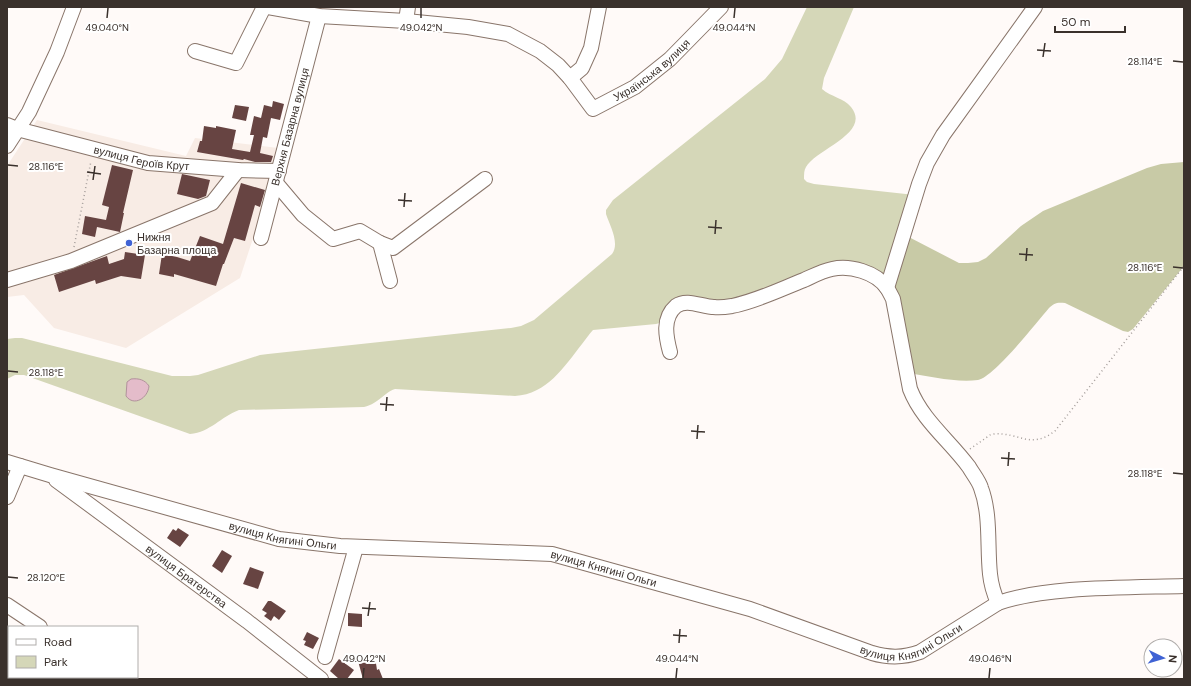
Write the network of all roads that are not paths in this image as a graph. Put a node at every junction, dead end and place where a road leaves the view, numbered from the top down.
1 (74, 7) edge
2 (271, 7) edge
3 (408, 7) edge
4 (598, 7) edge
5 (721, 7) edge
6 (1035, 7) edge
7 (319, 16) junction
8 (406, 21) junction
9 (195, 51) dead end
10 (570, 78) junction
11 (12, 127) edge
12 (7, 146) edge
13 (238, 170) junction
14 (277, 177) junction
15 (485, 179) dead end
16 (261, 238) dead end
17 (380, 243) junction
18 (7, 280) edge
19 (390, 281) dead end
20 (887, 288) junction
21 (670, 352) dead end
22 (14, 464) edge
23 (50, 475) junction
24 (7, 496) edge
25 (356, 547) junction
26 (1184, 586) edge
27 (998, 604) junction
28 (7, 605) edge
29 (38, 626) edge
30 (325, 657) dead end
31 (321, 679) edge

1 - 11 street
2 - 7 street
2 - 9 street
3 - 8 street
4 - 10 street
5 - 10 street, Українська вулиця
6 - 20 street
7 - 8 street
7 - 14 street, Верхня Базарна вулиця
8 - 10 street
11 - 12 street
11 - 13 street, вулиця Героїв Крут
13 - 14 street, вулиця Героїв Крут
13 - 18 street
14 - 16 street, Верхня Базарна вулиця
14 - 17 street
15 - 17 street
17 - 19 street
20 - 21 street
20 - 27 street
22 - 23 street, вулиця Княгині Ольги
22 - 24 street
23 - 25 street, вулиця Княгині Ольги
23 - 31 street, вулиця Братерства
25 - 27 street, вулиця Княгині Ольги
25 - 30 street
26 - 27 street, вулиця Княгині Ольги
28 - 29 street

